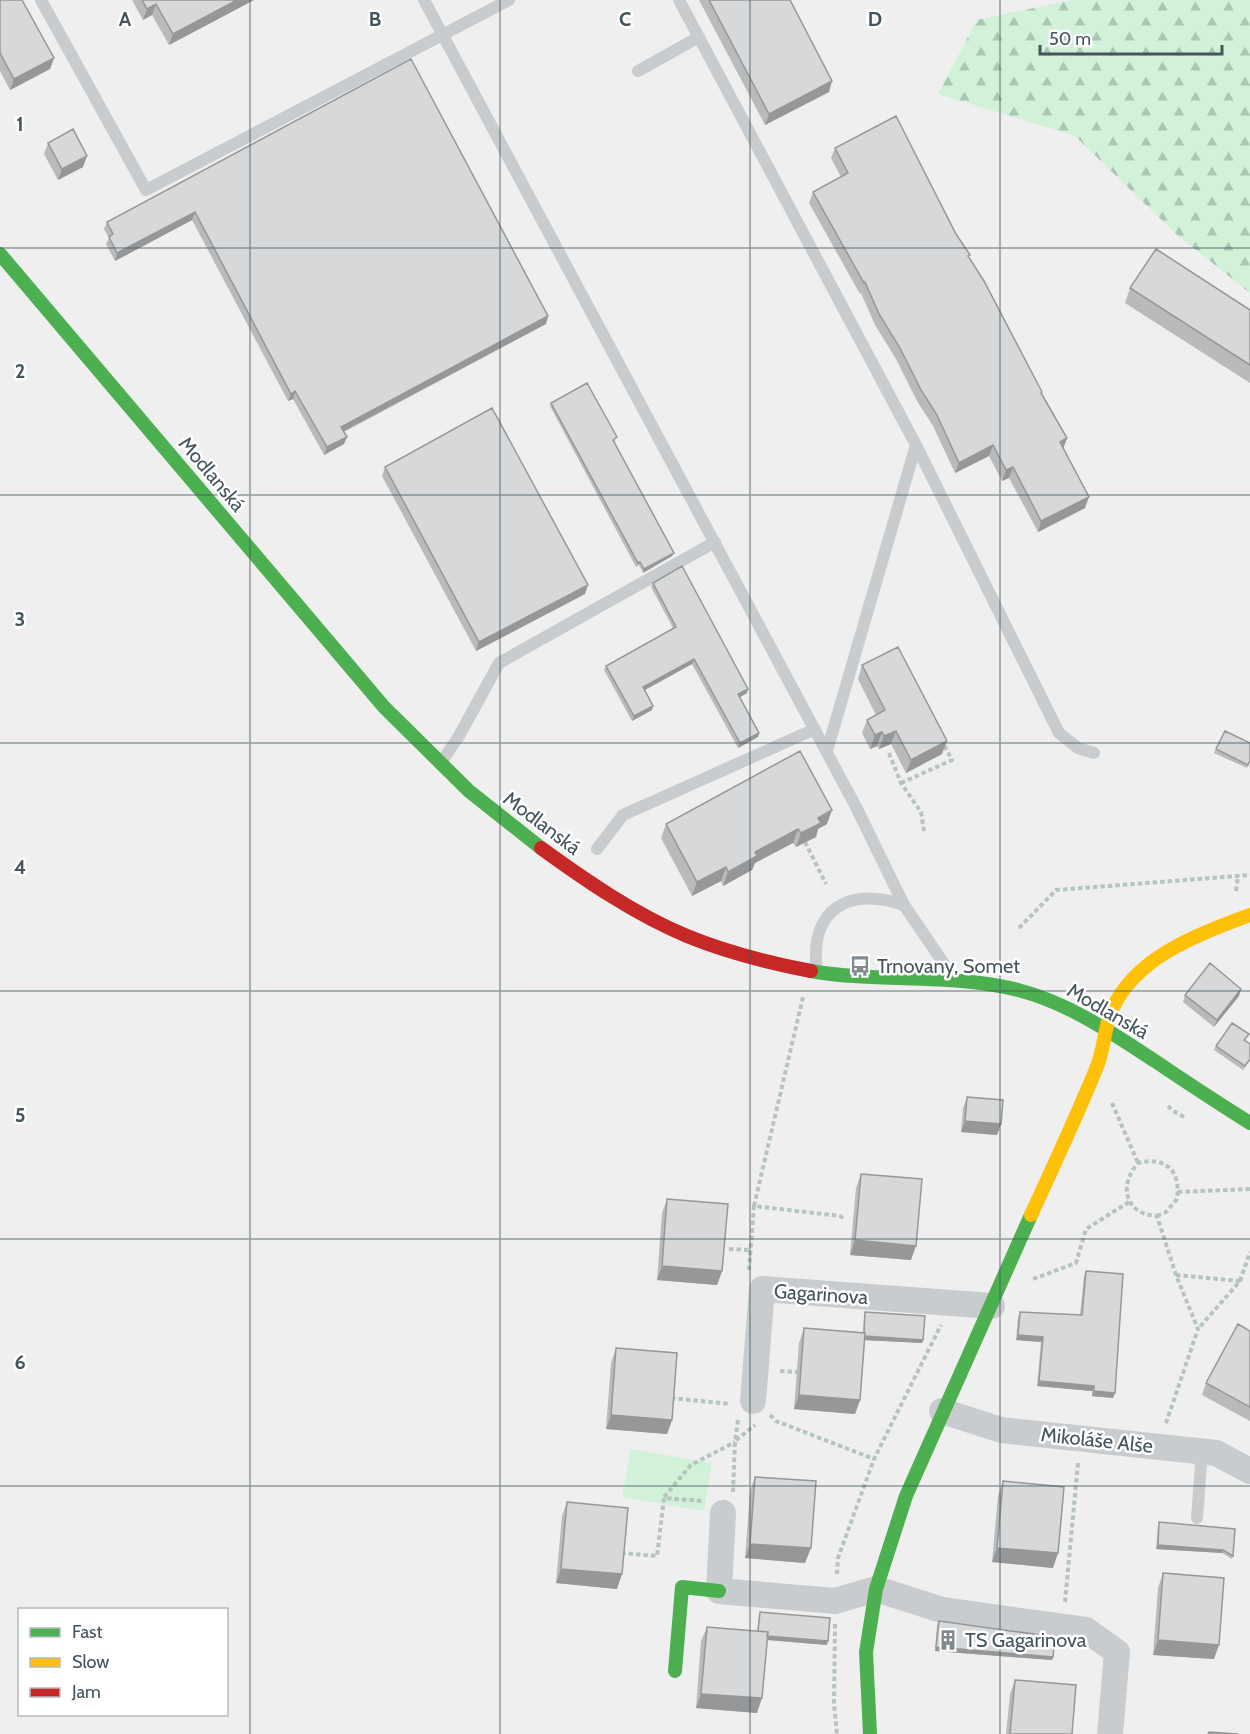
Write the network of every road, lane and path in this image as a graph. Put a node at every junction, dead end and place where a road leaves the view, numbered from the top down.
1 (41, 0) edge
2 (424, 0) edge
3 (509, 0) edge
4 (679, 0) edge
5 (442, 34) junction
6 (699, 37) junction
7 (638, 71) dead end
8 (0, 254) edge
9 (916, 445) junction
10 (715, 542) junction
11 (815, 729) junction
12 (938, 733) edge
13 (826, 751) junction
14 (889, 753) edge
15 (1094, 753) dead end
16 (440, 765) junction
17 (901, 783) junction
18 (924, 831) dead end
19 (805, 842) edge
20 (597, 849) dead end
21 (1250, 874) edge
22 (825, 884) dead end
23 (904, 905) junction
24 (1250, 915) edge
25 (1019, 927) dead end
26 (813, 971) junction
27 (955, 980) junction
28 (1107, 1029) junction
29 (1087, 1090) junction
30 (1250, 1123) edge
31 (1138, 1163) junction
32 (1250, 1189) edge
33 (1178, 1192) junction
34 (1129, 1202) junction
35 (754, 1206) junction
36 (1157, 1216) junction
37 (844, 1219) dead end
38 (729, 1249) dead end
39 (750, 1250) junction
40 (1250, 1252) edge
41 (1007, 1272) junction
42 (1176, 1275) junction
43 (1240, 1281) junction
44 (762, 1289) junction
45 (992, 1306) junction
46 (1198, 1329) junction
47 (670, 1398) edge
48 (751, 1410) junction
49 (942, 1411) junction
50 (1080, 1439) junction
51 (735, 1441) junction
52 (1158, 1447) junction
53 (1202, 1451) junction
54 (874, 1458) dead end
55 (1250, 1471) edge
56 (664, 1498) junction
57 (723, 1503) junction
58 (1197, 1518) dead end
59 (620, 1553) edge
60 (876, 1589) junction
61 (718, 1591) junction
62 (1063, 1627) junction
63 (675, 1671) dead end
64 (870, 1734) edge
65 (1110, 1734) edge

1 - 5 lane
2 - 5 lane
3 - 5 lane
4 - 6 lane
5 - 10 lane
6 - 7 lane
6 - 9 lane
8 - 16 street, Modlanská
9 - 13 lane
9 - 15 lane
10 - 11 lane
10 - 16 lane
11 - 13 lane
11 - 20 lane
12 - 17 path
13 - 23 lane
14 - 17 path
16 - 26 street, Modlanská
17 - 18 path
19 - 22 path
21 - 25 path
23 - 26 lane
23 - 27 lane
24 - 28 street
26 - 27 street, Modlanská
26 - 35 path
27 - 28 street, Modlanská
28 - 29 street
28 - 30 street, Modlanská
29 - 31 path
29 - 41 street
31 - 33 path
31 - 34 path
32 - 33 path
33 - 36 path
34 - 36 path
34 - 41 path
35 - 37 path
35 - 39 path
36 - 42 path
38 - 39 path
39 - 44 path
40 - 43 path
41 - 45 street
42 - 43 path
42 - 46 path
43 - 46 path
44 - 45 street, Gagarinova
44 - 48 street, Gagarinova
45 - 49 street
46 - 52 path
47 - 48 path
48 - 51 path
48 - 51 path
48 - 54 path
49 - 50 street, Mikoláše Alše
49 - 60 street
50 - 52 street, Mikoláše Alše
50 - 62 path
51 - 56 path
51 - 57 path
52 - 53 street, Mikoláše Alše
53 - 55 street, Mikoláše Alše
53 - 58 lane
56 - 57 path
56 - 59 path
57 - 61 street
60 - 61 street
60 - 62 street
60 - 64 street
61 - 63 street
62 - 65 street

